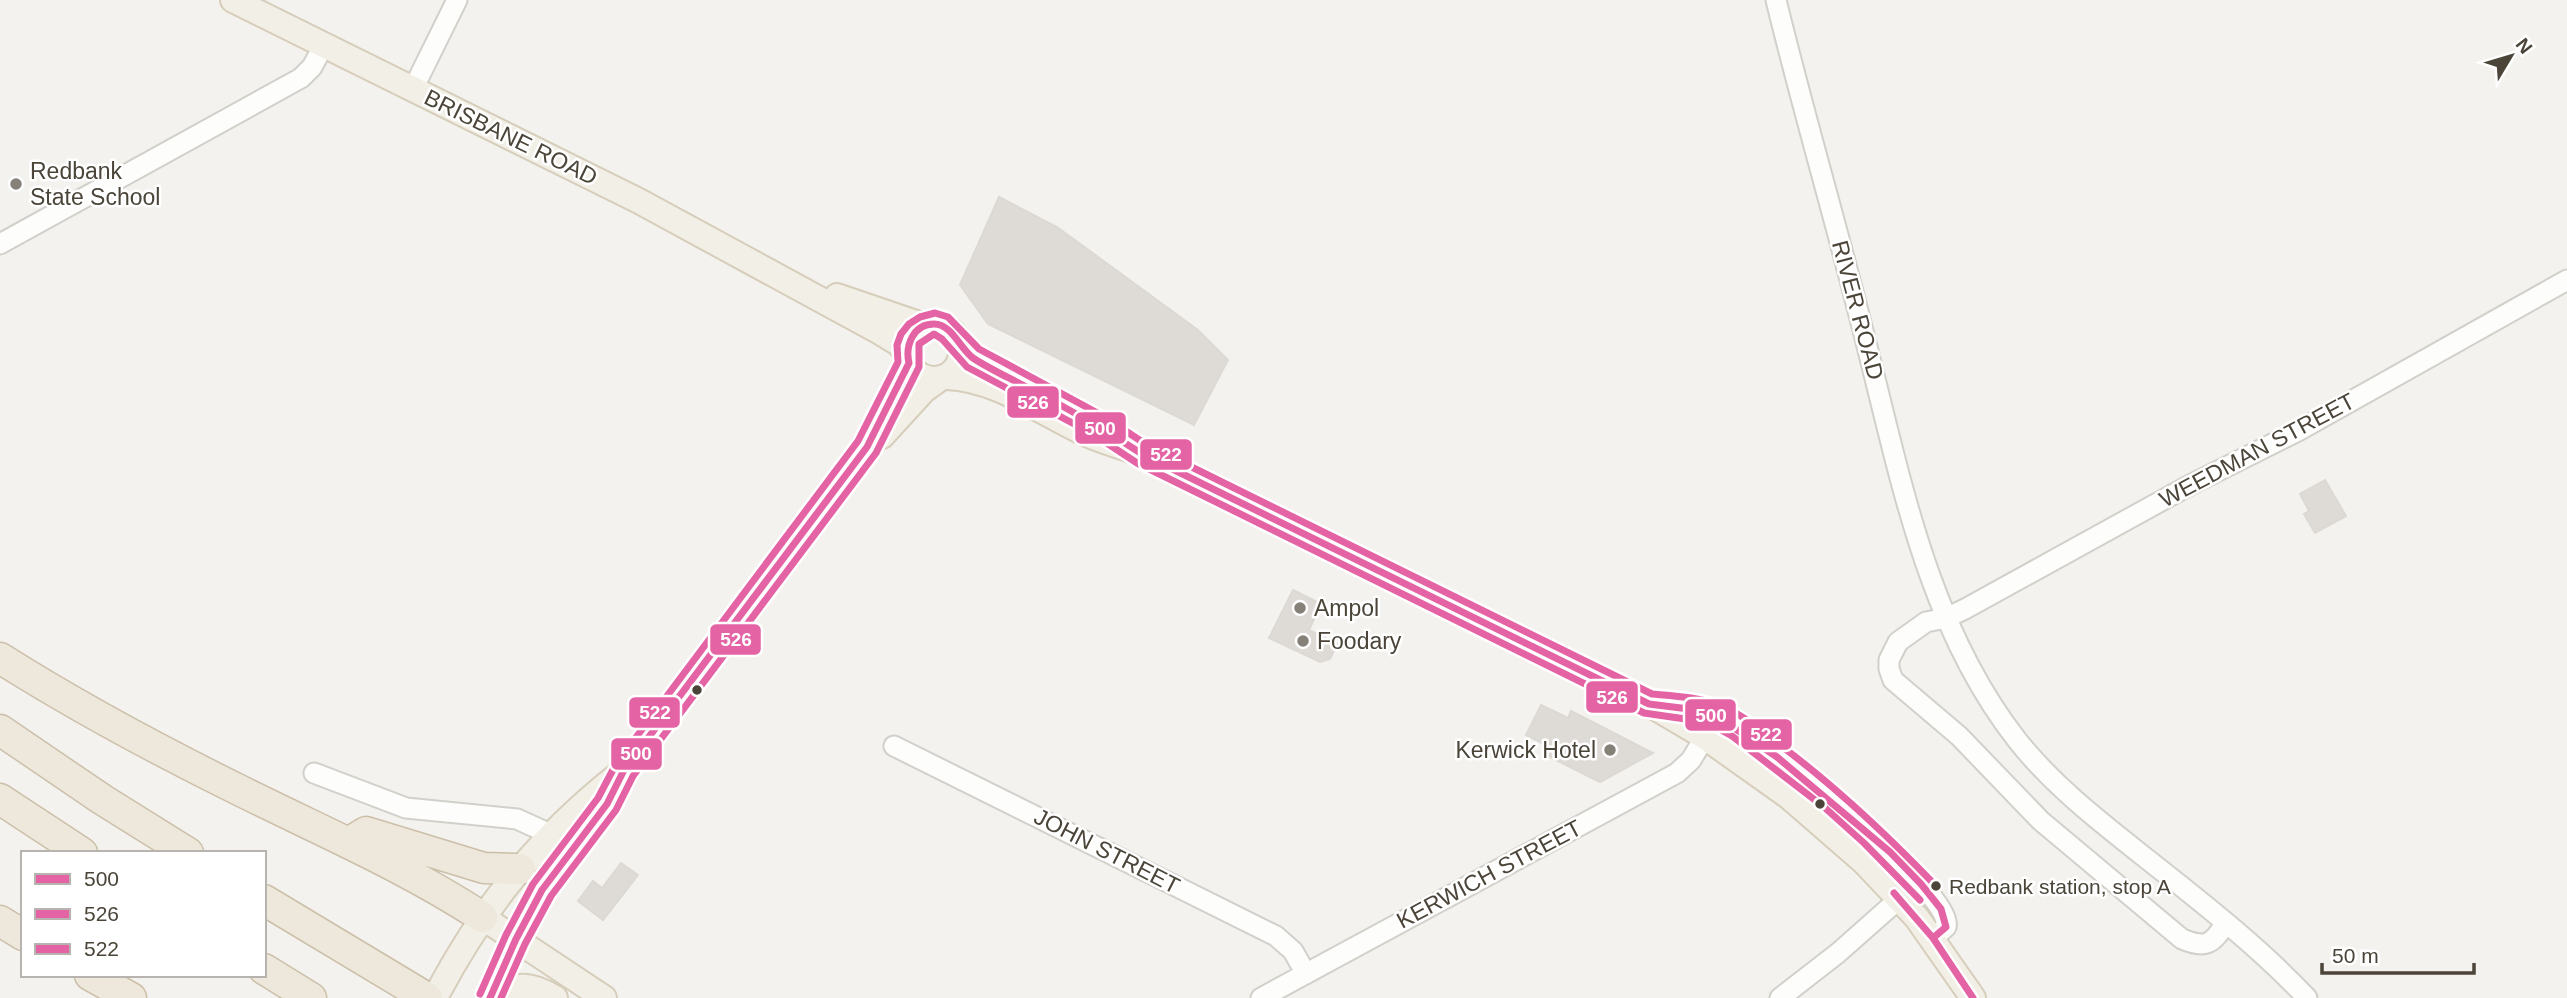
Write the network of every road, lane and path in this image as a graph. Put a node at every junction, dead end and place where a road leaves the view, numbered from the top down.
1 (233, 0) edge
2 (457, 0) edge
3 (1776, 0) edge
4 (324, 45) junction
5 (413, 89) junction
6 (0, 244) edge
7 (787, 280) junction
8 (2567, 280) edge
9 (925, 326) junction
10 (962, 349) junction
11 (908, 358) junction
12 (943, 378) junction
13 (867, 447) junction
14 (1143, 454) junction
15 (1946, 618) junction
16 (0, 658) edge
17 (1649, 704) junction
18 (0, 730) edge
19 (1704, 737) junction
20 (894, 746) dead end
21 (624, 770) junction
22 (314, 773) dead end
23 (0, 799) edge
24 (550, 834) junction
25 (350, 842) junction
26 (79, 851) edge
27 (185, 851) edge
28 (520, 869) junction
29 (1899, 898) junction
30 (266, 901) edge
31 (482, 917) junction
32 (0, 921) edge
33 (2226, 923) junction
34 (21, 934) edge
35 (1933, 938) junction
36 (516, 939) junction
37 (266, 970) edge
38 (1306, 974) junction
39 (94, 977) edge
40 (417, 992) edge
41 (131, 998) edge
42 (311, 998) edge
43 (435, 998) edge
44 (491, 998) edge
45 (555, 998) edge
46 (604, 998) edge
47 (1261, 998) edge
48 (1780, 998) edge
49 (1973, 998) edge
50 (2307, 998) edge

1 - 4 main road, BRISBANE ROAD
2 - 5 street
3 - 15 street, RIVER ROAD
4 - 5 main road, BRISBANE ROAD
4 - 6 street
5 - 7 main road, BRISBANE ROAD
7 - 9 main road, BRISBANE ROAD
7 - 11 main road, BRISBANE ROAD
8 - 15 street, WEEDMAN STREET
9 - 10 main road
9 - 11 main road
10 - 12 main road
10 - 14 main road
11 - 12 main road
11 - 13 main road
12 - 13 main road
12 - 14 main road
13 - 21 main road
14 - 17 main road
15 - 33 street, RIVER ROAD
15 - 33 street, WEEDMAN STREET
16 - 25 highway
17 - 19 main road
17 - 35 street
18 - 27 highway
19 - 29 main road
19 - 38 street, KERWICH STREET
20 - 38 street, JOHN STREET
21 - 24 main road
21 - 36 main road
22 - 24 street
23 - 26 highway
24 - 28 main road
25 - 28 highway
25 - 31 highway
28 - 31 main road
29 - 35 main road
29 - 48 street
30 - 40 highway
31 - 36 main road
31 - 43 main road
32 - 34 highway
33 - 50 street, RIVER ROAD
35 - 49 main road
36 - 44 main road
36 - 46 main road
37 - 42 highway
38 - 47 street, KERWICH STREET
39 - 41 highway
44 - 45 main road

